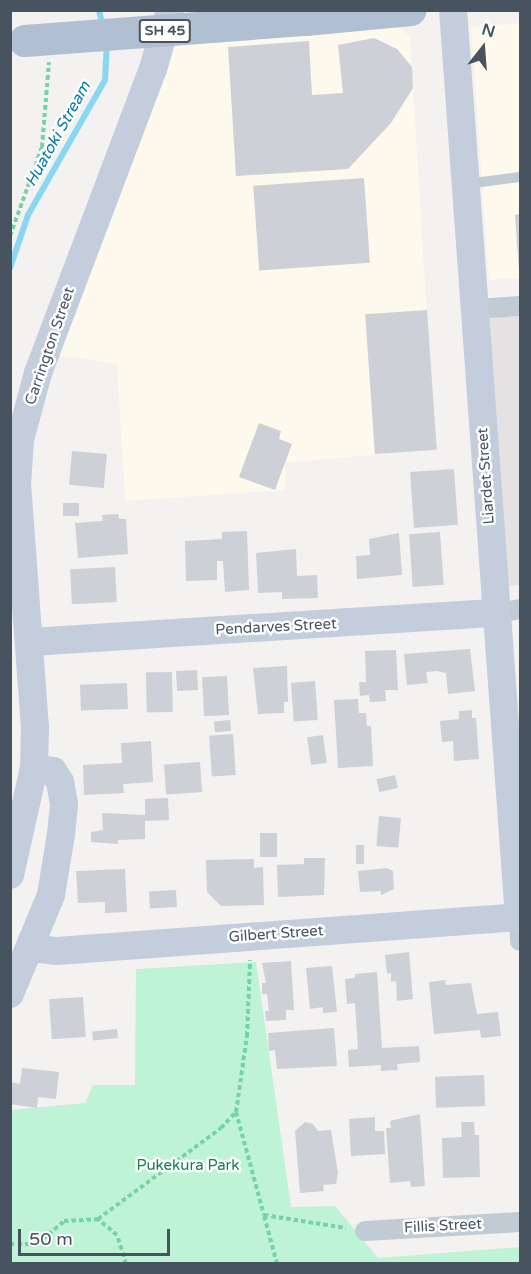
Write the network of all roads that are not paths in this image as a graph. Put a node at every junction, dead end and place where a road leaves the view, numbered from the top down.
1 (170, 10) edge
2 (411, 10) edge
3 (453, 10) edge
4 (28, 47) edge
5 (520, 177) edge
6 (465, 184) junction
7 (520, 306) edge
8 (474, 309) junction
9 (508, 611) edge
10 (31, 642) junction
11 (34, 768) junction
12 (10, 875) edge
13 (520, 924) edge
14 (32, 948) junction
15 (10, 994) edge
16 (520, 1222) edge
17 (365, 1231) road end

1 - 10 street, Carrington Street
2 - 4 main road, SH 45, bridge
3 - 6 street, Liardet Street
5 - 6 lane
6 - 8 street, Liardet Street
7 - 8 street
8 - 9 street, Liardet Street
9 - 10 street, Pendarves Street
9 - 13 street, Liardet Street
10 - 11 street, Carrington Street
11 - 12 street, Carrington Street
11 - 14 street
13 - 14 street, Gilbert Street
14 - 15 street
16 - 17 street, Fillis Street

